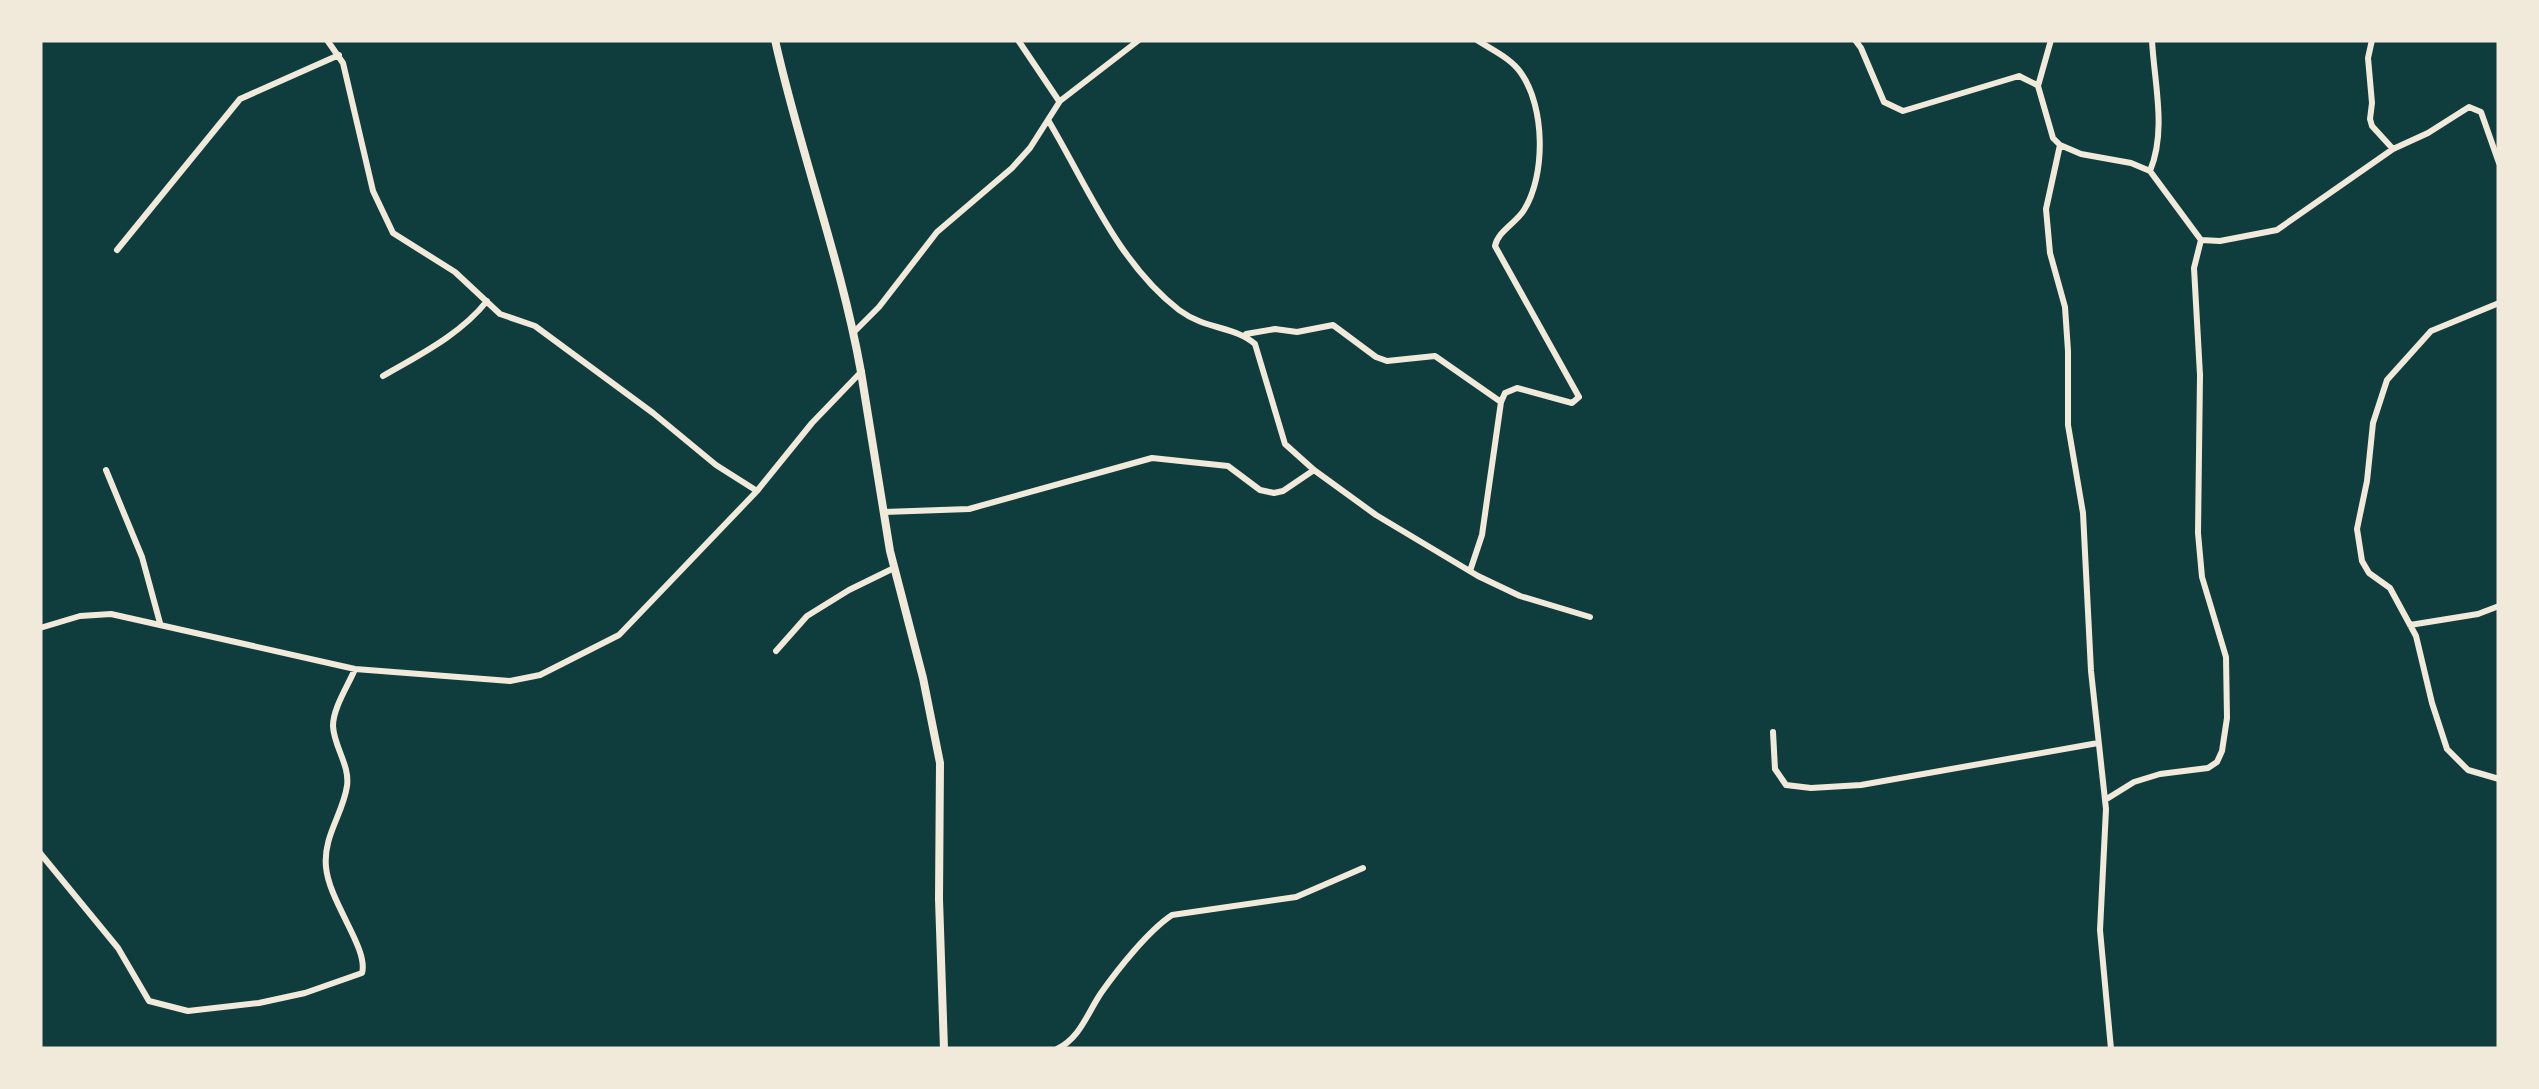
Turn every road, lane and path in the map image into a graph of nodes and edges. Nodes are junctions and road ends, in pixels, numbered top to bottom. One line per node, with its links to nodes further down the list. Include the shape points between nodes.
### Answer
1 (327, 40): 10 (street)
2 (775, 40): 22 (street)
3 (1018, 40): 12 (street)
4 (1139, 40): 12 (street)
5 (1477, 40): 26 (street, via 1523,75 1537,117 1538,179 1524,211 1495,246 1578,392 1572,402 1512,389)
6 (1854, 40): 11 (street, via 1884,102 1902,111 2018,76)
7 (2052, 40): 11 (street)
8 (2152, 40): 17 (street, via 2158,98)
9 (2372, 40): 15 (street, via 2370,119)
10 (339, 55): 19 (street, via 240,99); 20 (street, via 388,228)
11 (2038, 86): 14 (street)
12 (1060, 101): 13 (street)
13 (1048, 120): 22 (street, via 1012,168 938,232); 23 (street, via 1091,200 1159,291 1200,324)
14 (2060, 145): 17 (street); 41 (street, via 2046,209 2064,307 2068,424 2084,513)
15 (2393, 150): 16 (street, via 2469,107 2481,112); 18 (street, via 2277,230)
16 (2499, 163)
17 (2150, 171): 18 (street)
18 (2201, 240): 43 (street, via 2194,268 2198,533 2202,577 2226,657 2222,751 2208,768 2134,782)
19 (117, 250)
20 (487, 301): 25 (street, via 442,341); 29 (street, via 500,314 535,326)
21 (2499, 304): 36 (street, via 2431,331 2387,380 2373,423 2359,548 2369,573 2390,588)
22 (854, 331): 24 (street)
23 (1245, 334): 26 (street, via 1333,326 1387,361 1435,356); 28 (street, via 1255,344 1285,444)
24 (861, 372): 29 (street); 30 (street)
25 (383, 376)
26 (1501, 402): 32 (street, via 1482,534)
27 (106, 470): 35 (street)
28 (1314, 470): 30 (street, via 1274,493 1228,466 1152,458 969,508); 32 (street)
29 (757, 491): 39 (street, via 619,635 540,675 510,681)
30 (884, 512): 31 (street)
31 (894, 568): 38 (street, via 807,616); 46 (street, via 940,763)
32 (1470, 571): 34 (street, via 1520,596)
33 (2499, 606): 36 (street)
34 (1590, 617)
35 (160, 623): 37 (street, via 95,614); 39 (street)
36 (2410, 624): 42 (street, via 2447,749 2468,770)
37 (40, 628)
38 (776, 651)
39 (355, 669): 44 (street, via 334,720 348,780 326,865 330,890 364,956 362,973 259,1002 188,1011 149,1001 118,948)
40 (1773, 732): 41 (street, via 1775,769 1786,785 1811,788)
41 (2098, 743): 43 (street)
42 (2499, 779)
43 (2105, 800): 48 (street, via 2100,930)
44 (40, 853)
45 (1363, 868): 47 (street, via 1296,897 1172,916 1103,990 1071,1042)
46 (944, 1049)
47 (1057, 1049)
48 (2111, 1049)

